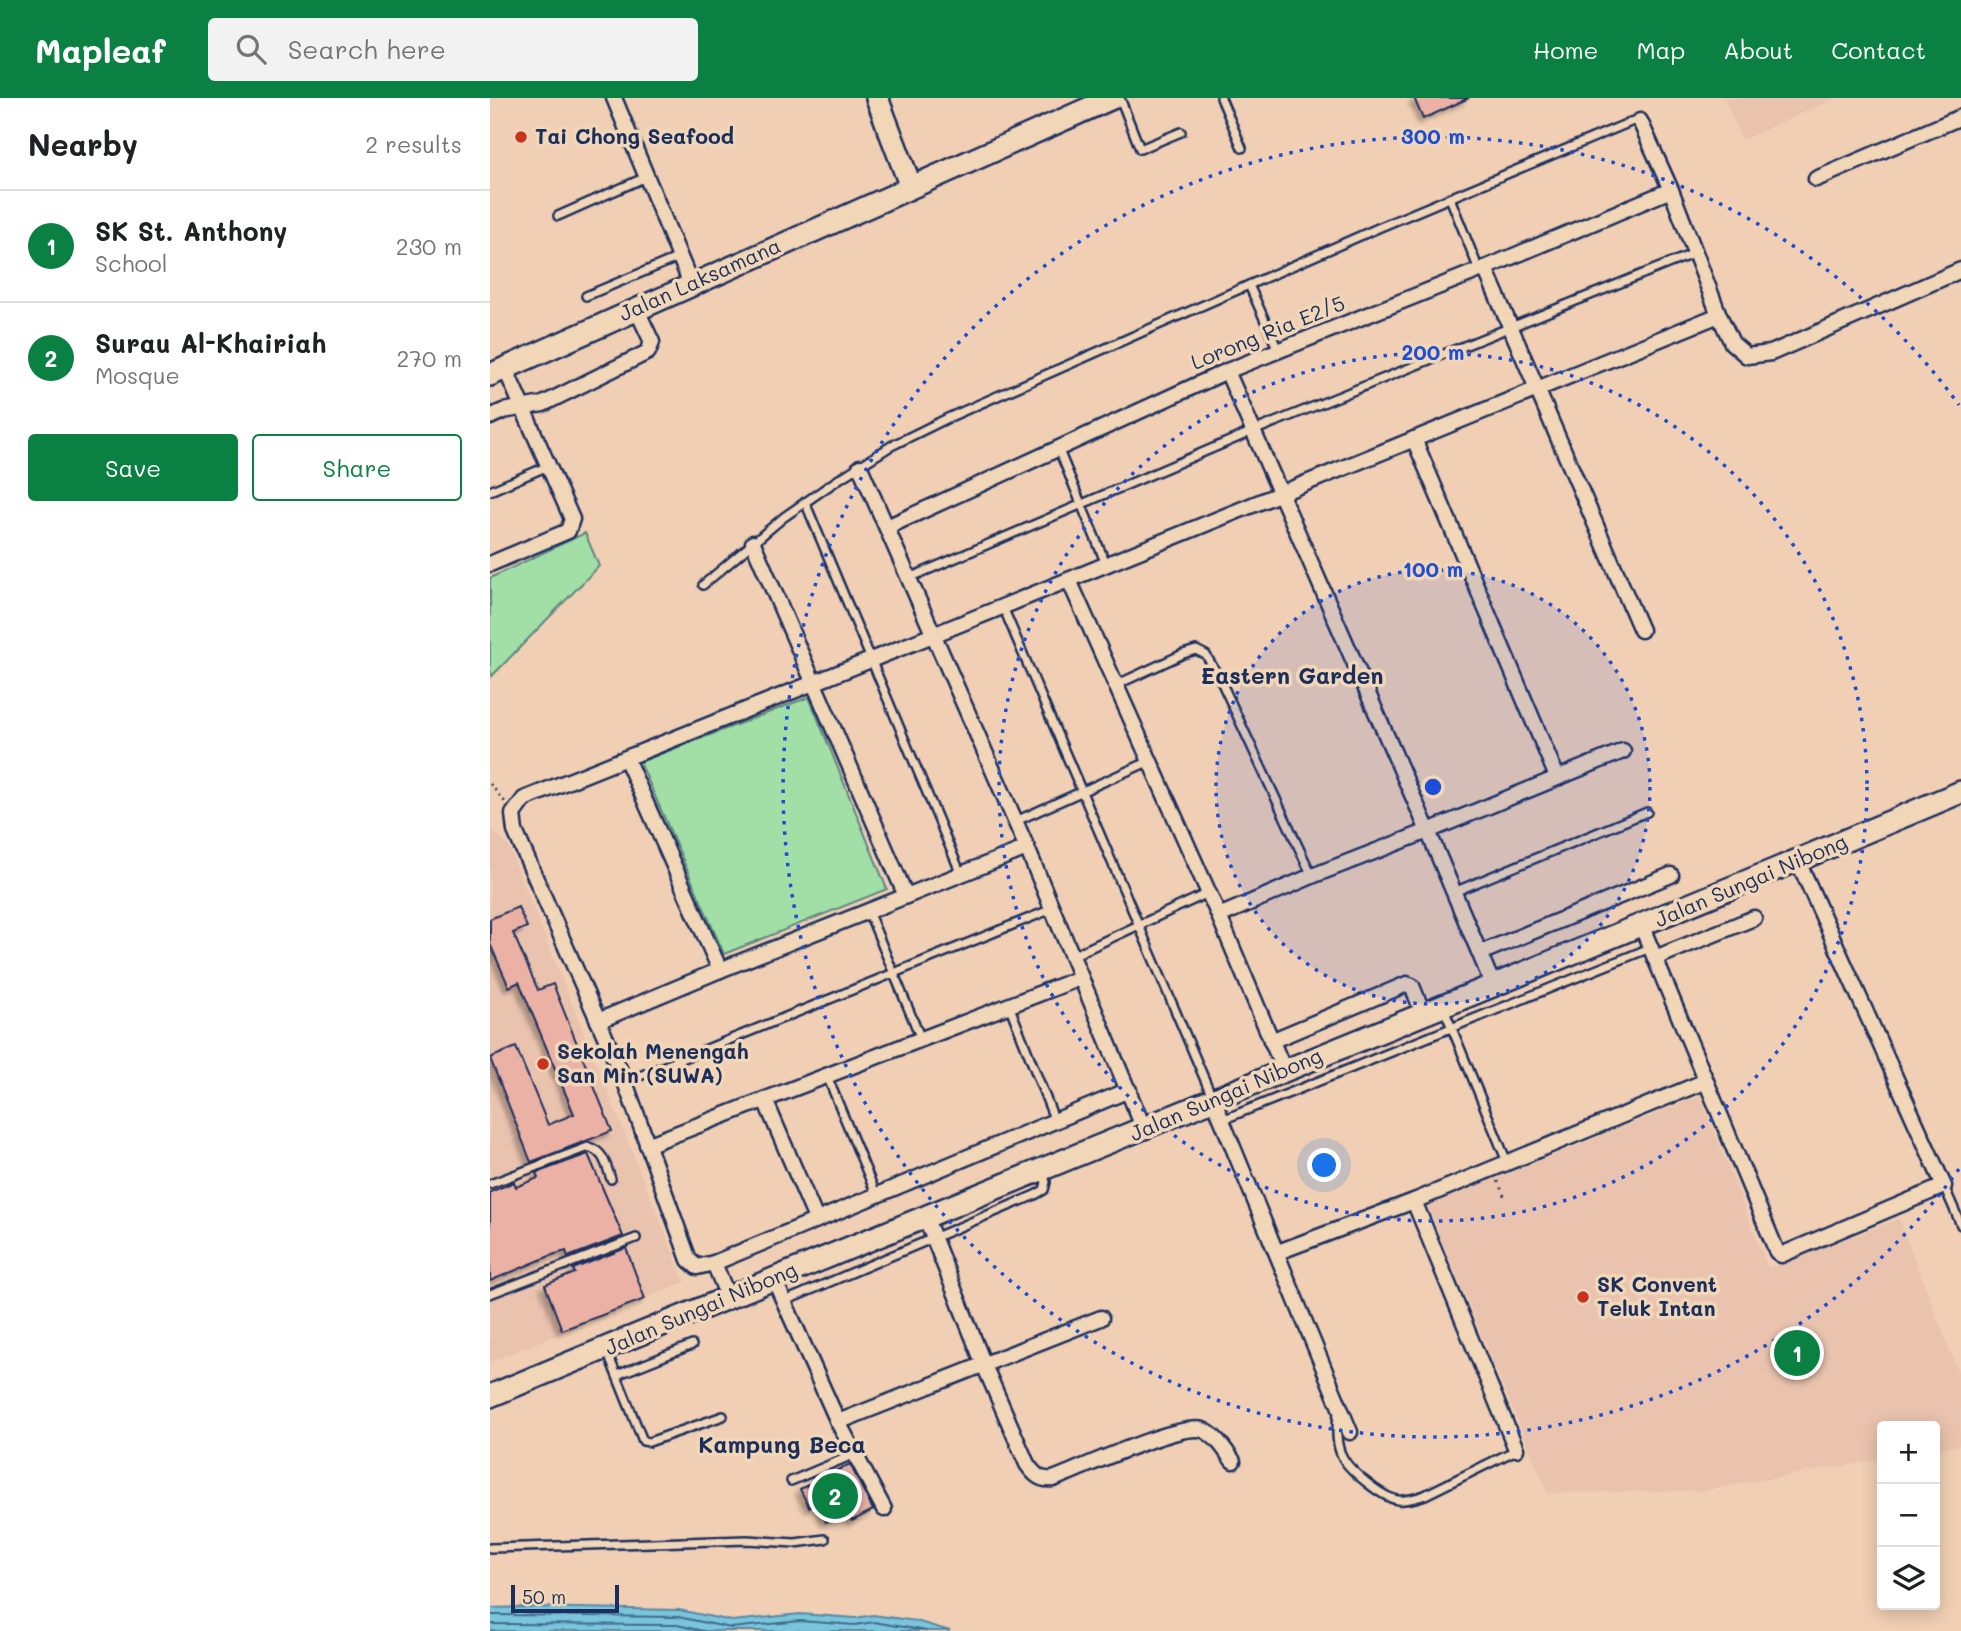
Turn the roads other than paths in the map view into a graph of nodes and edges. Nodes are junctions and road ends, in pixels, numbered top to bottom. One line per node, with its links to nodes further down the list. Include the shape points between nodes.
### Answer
1 (614, 98): 10 (street)
2 (877, 98): 12 (street)
3 (1112, 98): 12 (street, Jalan Laksamana)
4 (1120, 98): 8 (lane, via 1140,149)
5 (1221, 98): 9 (lane)
6 (1961, 117): 11 (street)
7 (1640, 121): 13 (street); 14 (lane)
8 (1181, 132)
9 (1242, 148)
10 (646, 177): 15 (lane); 17 (street)
11 (1816, 179)
12 (911, 187): 20 (street, Jalan Laksamana)
13 (1671, 190): 16 (street); 18 (street, Lorong Ria E2/5)
14 (1450, 198): 18 (lane); 21 (lane)
15 (558, 216)
16 (1695, 253): 24 (street); 25 (lane)
17 (679, 257): 20 (street); 22 (lane)
18 (1482, 269): 25 (street); 26 (street, Lorong Ria E2/5)
19 (1961, 270): 24 (street, via 1771,353 1747,356 1732,343)
20 (691, 284): 23 (street, Jalan Laksamana)
21 (1250, 285): 26 (lane); 36 (lane, via 950,417)
22 (586, 296)
23 (636, 308): 28 (street, Jalan Laksamana); 30 (street, via 652,342 648,352 543,404)
24 (1719, 315): 29 (street)
25 (1510, 326): 29 (street); 32 (lane)
26 (1279, 351): 27 (street, Lorong Ria E2/5)
27 (1227, 371): 32 (street); 34 (street, Lorong Ria E2/5)
28 (498, 372): 30 (street)
29 (1537, 389): 33 (street); 49 (street)
30 (523, 407): 31 (street); 35 (street)
31 (490, 417)
32 (1253, 431): 38 (street); 40 (lane)
33 (1414, 439): 38 (street); 57 (street)
34 (1058, 448): 40 (lane); 41 (street, Lorong Ria E2/5)
35 (548, 466): 37 (lane); 43 (street, via 572,525 568,531)
36 (860, 467): 39 (lane); 41 (street)
37 (490, 491)
38 (1280, 492): 44 (street); 62 (street)
39 (805, 502): 42 (lane); 51 (lane)
40 (1082, 504): 44 (lane); 45 (lane)
41 (887, 527): 45 (street)
42 (753, 543): 47 (lane); 52 (street)
43 (490, 564)
44 (1106, 564): 46 (street)
45 (909, 578): 50 (street)
46 (1069, 580): 48 (street); 53 (street)
47 (703, 585)
48 (1003, 607): 50 (street); 58 (lane)
49 (1641, 630)
50 (933, 635): 51 (street); 61 (street)
51 (870, 660): 52 (street); 65 (lane)
52 (814, 681): 55 (street); 70 (street)
53 (1116, 685): 56 (street); 67 (lane, via 1183,654 1196,650 1206,655)
54 (1623, 751): 57 (street)
55 (626, 758): 80 (street); 86 (street, via 524,799 513,814 515,831)
56 (1150, 761): 58 (lane); 68 (street)
57 (1557, 777): 62 (street)
58 (1082, 792): 61 (lane); 75 (lane)
59 (1961, 792): 64 (street, Jalan Sungai Nibong)
60 (1647, 812): 69 (lane)
61 (1015, 821): 63 (street)
62 (1428, 831): 67 (street); 69 (street)
63 (1027, 848): 65 (street); 71 (street)
64 (1798, 861): 76 (street, Jalan Sungai Nibong); 104 (street)
65 (961, 874): 70 (street)
66 (1671, 875): 77 (street)
67 (1312, 876): 73 (street)
68 (1208, 892): 73 (street); 75 (lane)
69 (1454, 892): 77 (street)
70 (906, 896): 72 (street)
71 (1053, 909): 79 (street); 81 (lane)
72 (868, 911): 80 (street); 81 (lane)
73 (1219, 916): 89 (street)
74 (1754, 918): 78 (street)
75 (1139, 925): 79 (lane); 96 (lane)
76 (1642, 927): 78 (street); 83 (street, Jalan Sungai Nibong)
77 (1480, 953): 83 (street)
78 (1653, 953): 87 (lane); 92 (street)
79 (1072, 956): 82 (street)
80 (720, 970): 86 (street)
81 (894, 974): 88 (lane); 93 (lane)
82 (1080, 978): 84 (street); 94 (street)
83 (1493, 985): 85 (street, Jalan Sungai Nibong)
84 (1009, 1005): 88 (street); 97 (lane)
85 (1433, 1009): 87 (lane); 89 (street, via 1407,984); 90 (street, Jalan Sungai Nibong)
86 (598, 1021): 93 (street)
87 (1452, 1028): 96 (lane); 100 (lane)
88 (921, 1039): 91 (street)
89 (1271, 1041): 90 (street)
90 (1284, 1070): 96 (street, Jalan Sungai Nibong)
91 (827, 1076): 95 (street); 105 (lane)
92 (1706, 1081): 100 (street); 104 (street, via 1778,1254)
93 (625, 1082): 99 (street)
94 (1129, 1090): 97 (street); 98 (street)
95 (765, 1100): 99 (street); 108 (street)
96 (1218, 1111): 98 (street, Jalan Sungai Nibong); 112 (street)
97 (1055, 1121): 105 (street)
98 (1144, 1129): 101 (street, Jalan Sungai Nibong)
99 (647, 1145): 113 (street, via 689,1260 697,1267)
100 (1507, 1162): 106 (street)
101 (1041, 1170): 107 (street, Jalan Sungai Nibong); 111 (lane, via 1044,1190)
102 (611, 1179): 103 (lane, via 603,1155 588,1147)
103 (490, 1184)
104 (1944, 1186): 109 (lane)
105 (876, 1195): 108 (street)
106 (1414, 1201): 112 (street); 128 (street)
107 (925, 1216): 111 (street); 114 (street, Jalan Sungai Nibong)
108 (816, 1219): 113 (street)
109 (1961, 1224)
110 (636, 1238): 115 (lane)
111 (934, 1238): 117 (lane); 121 (street)
112 (1278, 1252): 124 (street)
113 (714, 1263): 116 (street)
114 (774, 1279): 116 (street, Jalan Sungai Nibong); 117 (street)
115 (490, 1294)
116 (729, 1297): 120 (street, Jalan Sungai Nibong)
117 (784, 1301): 126 (street)
118 (1101, 1318): 121 (street)
119 (692, 1345): 122 (lane)
120 (606, 1348): 122 (lane); 123 (street, Jalan Sungai Nibong)
121 (984, 1365): 126 (street); 130 (street, via 1027,1464 1046,1480 1191,1428 1218,1441)
122 (617, 1375): 125 (lane, via 643,1441)
123 (490, 1396)
124 (1339, 1404): 127 (street); 128 (lane, via 1341,1455 1349,1467 1396,1500 1425,1495)
125 (723, 1416)
126 (838, 1422): 129 (street)
127 (1350, 1432)
128 (1517, 1449)
129 (855, 1454): 131 (lane); 132 (street)
130 (1233, 1461)
131 (791, 1481)
132 (884, 1509)
133 (825, 1539): 134 (lane)
134 (490, 1548)

